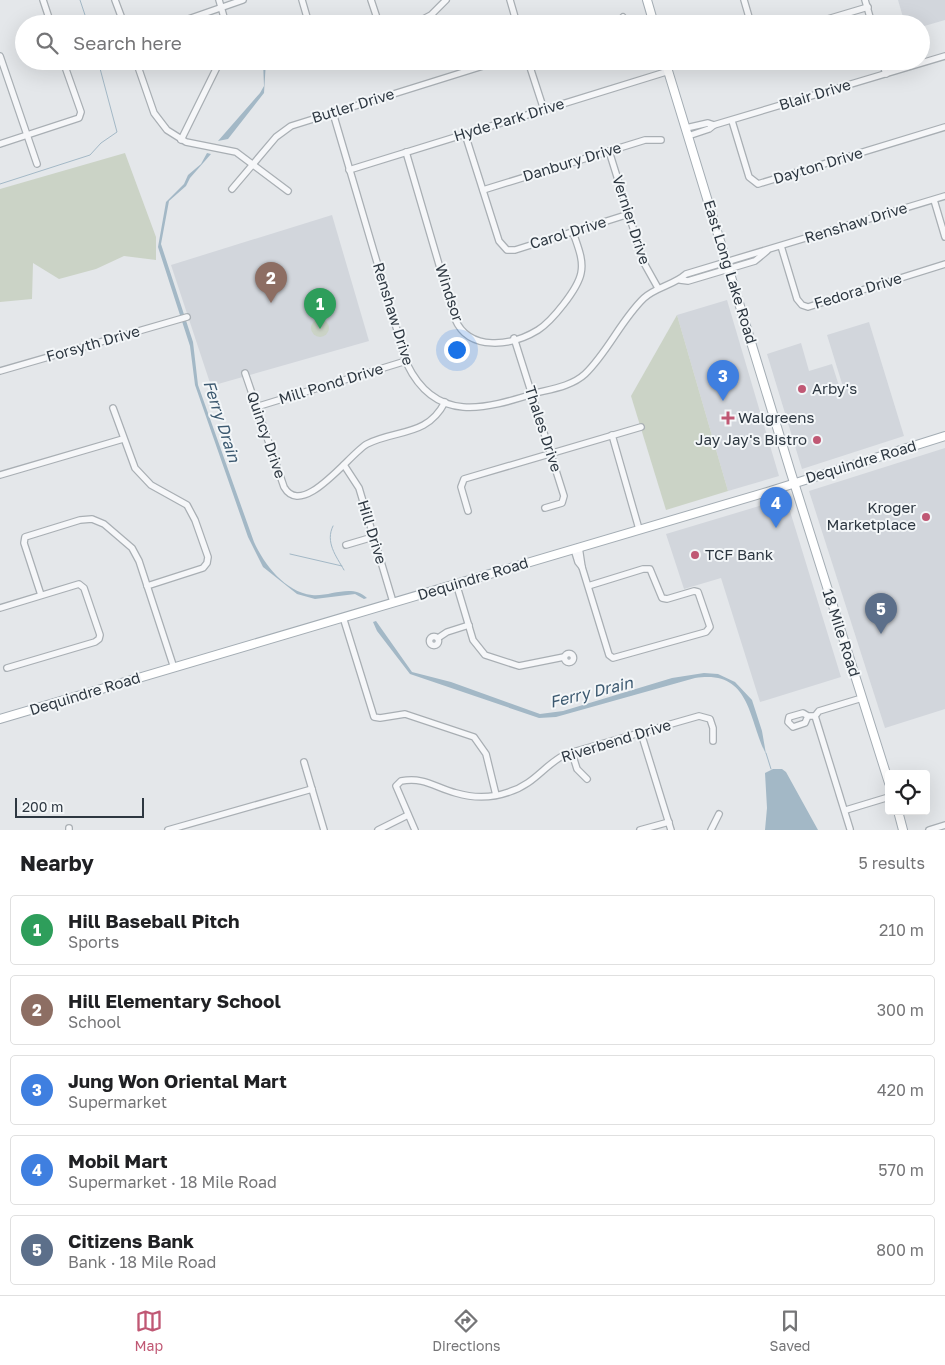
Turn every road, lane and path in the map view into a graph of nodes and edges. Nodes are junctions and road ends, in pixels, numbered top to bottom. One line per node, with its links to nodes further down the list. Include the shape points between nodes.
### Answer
1 (42, 0): 14 (street)
2 (115, 0): 15 (street)
3 (219, 0): 13 (street)
4 (243, 0): 13 (street)
5 (302, 0): 18 (street)
6 (371, 0): 19 (street)
7 (446, 0): 20 (street)
8 (510, 0): 21 (street)
9 (647, 0): 22 (main road)
10 (744, 0): 23 (street)
11 (865, 0): 12 (street)
12 (868, 7): 24 (street); 25 (street)
13 (222, 8): 16 (street); 17 (street)
14 (48, 15)
15 (121, 15)
16 (201, 15)
17 (224, 15)
18 (306, 15)
19 (376, 15)
20 (431, 15)
21 (514, 15)
22 (651, 15)
23 (748, 15)
24 (841, 15)
25 (870, 15)
26 (0, 56): 38 (street)
27 (945, 56): 28 (street, Blair Drive)
28 (930, 61)
29 (67, 70): 46 (street, via 80,116)
30 (139, 70): 47 (street, via 156,116)
31 (216, 70): 47 (street)
32 (470, 70): 41 (street, Butler Drive)
33 (531, 70): 40 (street)
34 (885, 70): 37 (street)
35 (899, 70): 37 (street, Blair Drive)
36 (668, 71): 40 (street, Hyde Park Drive); 44 (main road, East Long Lake Road)
37 (886, 74): 42 (street, Blair Drive)
38 (7, 78): 39 (street); 46 (street)
39 (0, 81)
40 (544, 110): 45 (street, Hyde Park Drive)
41 (333, 113): 53 (street, Butler Drive, via 286,129); 54 (street, Renshaw Drive)
42 (732, 121): 43 (street, Dayton Drive, via 749,177 758,184); 44 (street, Blair Drive, via 708,123)
43 (945, 127)
44 (687, 132): 65 (main road, East Long Lake Road)
45 (466, 134): 51 (street, Hyde Park Drive); 56 (street)
46 (27, 135): 49 (street); 52 (street)
47 (181, 140): 53 (street, via 228,149)
48 (661, 140): 50 (street, Danbury Drive, via 645,140)
49 (0, 144)
50 (610, 151): 56 (street, Danbury Drive); 60 (street, Vernier Drive)
51 (406, 152): 54 (street, Hyde Park Drive); 68 (street, Windsor, via 458,326 480,342 498,343)
52 (37, 164)
53 (253, 164): 55 (street, Butler Drive); 57 (street)
54 (349, 170): 69 (street, Renshaw Drive)
55 (232, 188)
56 (483, 190): 61 (street, Carol Drive, via 499,241 507,250)
57 (288, 191)
58 (945, 196): 59 (street, Renshaw Drive)
59 (934, 200): 62 (street); 63 (street, Renshaw Drive)
60 (629, 214): 61 (street, Carol Drive); 66 (street, Vernier Drive, via 644,263)
61 (573, 232): 68 (street, Windsor, via 581,262 578,281 546,324 532,333)
62 (945, 237)
63 (781, 246): 64 (street, Fedora Drive, via 797,299 808,307); 65 (street, Renshaw Drive)
64 (945, 264)
65 (727, 265): 66 (street, Renshaw Drive, via 686,274 680,280); 83 (main road, East Long Lake Road)
66 (658, 288): 72 (street, Renshaw Drive, via 639,303 584,374 570,383)
67 (184, 317): 70 (street, Forsyth Drive)
68 (514, 338): 72 (street, Thales Drive)
69 (406, 361): 73 (street, Renshaw Drive, via 420,384); 74 (street, Mill Pond Drive)
70 (0, 371)
71 (245, 373): 74 (street, Quincy Drive)
72 (531, 395): 73 (street, Renshaw Drive, via 481,408 464,408); 80 (street, Thales Drive)
73 (445, 402): 81 (street, via 436,417 426,425 367,444)
74 (256, 407): 81 (street, Quincy Drive, via 284,487 292,494 324,484)
75 (113, 408): 79 (street)
76 (641, 426): 77 (street)
77 (612, 435): 80 (street); 86 (street)
78 (945, 436): 83 (main road, Dequindre Road)
79 (123, 439): 82 (street); 91 (street, via 131,462 144,480 183,502 190,510 208,559 203,568)
80 (551, 453): 84 (street, Thales Drive, via 564,498 562,503); 85 (street, via 466,478 461,482)
81 (344, 465): 87 (street, Hill Drive, via 358,488)
82 (0, 475)
83 (794, 483): 86 (main road, Dequindre Road); 102 (main road, 18 Mile Road)
84 (545, 508)
85 (468, 511)
86 (639, 529): 89 (main road, Dequindre Road)
87 (373, 537): 88 (street); 94 (street, Hill Drive)
88 (346, 545)
89 (576, 548): 90 (main road, Dequindre Road); 92 (street)
90 (456, 584): 94 (main road, Dequindre Road); 97 (street)
91 (147, 586): 93 (street, via 135,552 97,520 83,519 24,539); 101 (street)
92 (588, 586): 92 (street, via 609,655 613,658 709,629 698,592 662,598 650,569)
93 (41, 595): 95 (street); 100 (street, via 82,584 99,639)
94 (393, 602): 96 (main road, Dequindre Road)
95 (0, 608)
96 (344, 617): 101 (main road, Dequindre Road); 111 (street, via 374,717 404,714 474,738 486,754)
97 (468, 625): 98 (street); 99 (street, via 478,649 493,659 519,666)
98 (438, 638)
99 (564, 657)
100 (7, 668)
101 (174, 668): 103 (main road, Dequindre Road)
102 (862, 698): 108 (main road, 18 Mile Road); 113 (street, via 812,716)
103 (0, 719)
104 (641, 733): 105 (street, Riverbend Drive, via 704,716 712,722); 106 (street, Riverbend Drive); 117 (street)
105 (713, 741)
106 (572, 752): 109 (street, via 577,769); 111 (street, Riverbend Drive, via 556,760 526,784)
107 (304, 762): 110 (street)
108 (885, 770)
109 (586, 779)
110 (312, 789): 120 (street); 121 (street)
111 (496, 796): 115 (street, Riverbend Drive, via 462,795 416,779 401,781 396,786)
112 (885, 798): 113 (street)
113 (846, 810): 119 (street)
114 (719, 814): 126 (street)
115 (408, 815): 122 (street); 123 (street)
116 (899, 815): 127 (main road)
117 (669, 822): 124 (street); 125 (street)
118 (945, 825): 128 (street)
119 (850, 829)
120 (168, 830)
121 (324, 830)
122 (378, 830)
123 (415, 830)
124 (640, 830)
125 (671, 830)
126 (712, 830)
127 (904, 830)
128 (929, 830)

